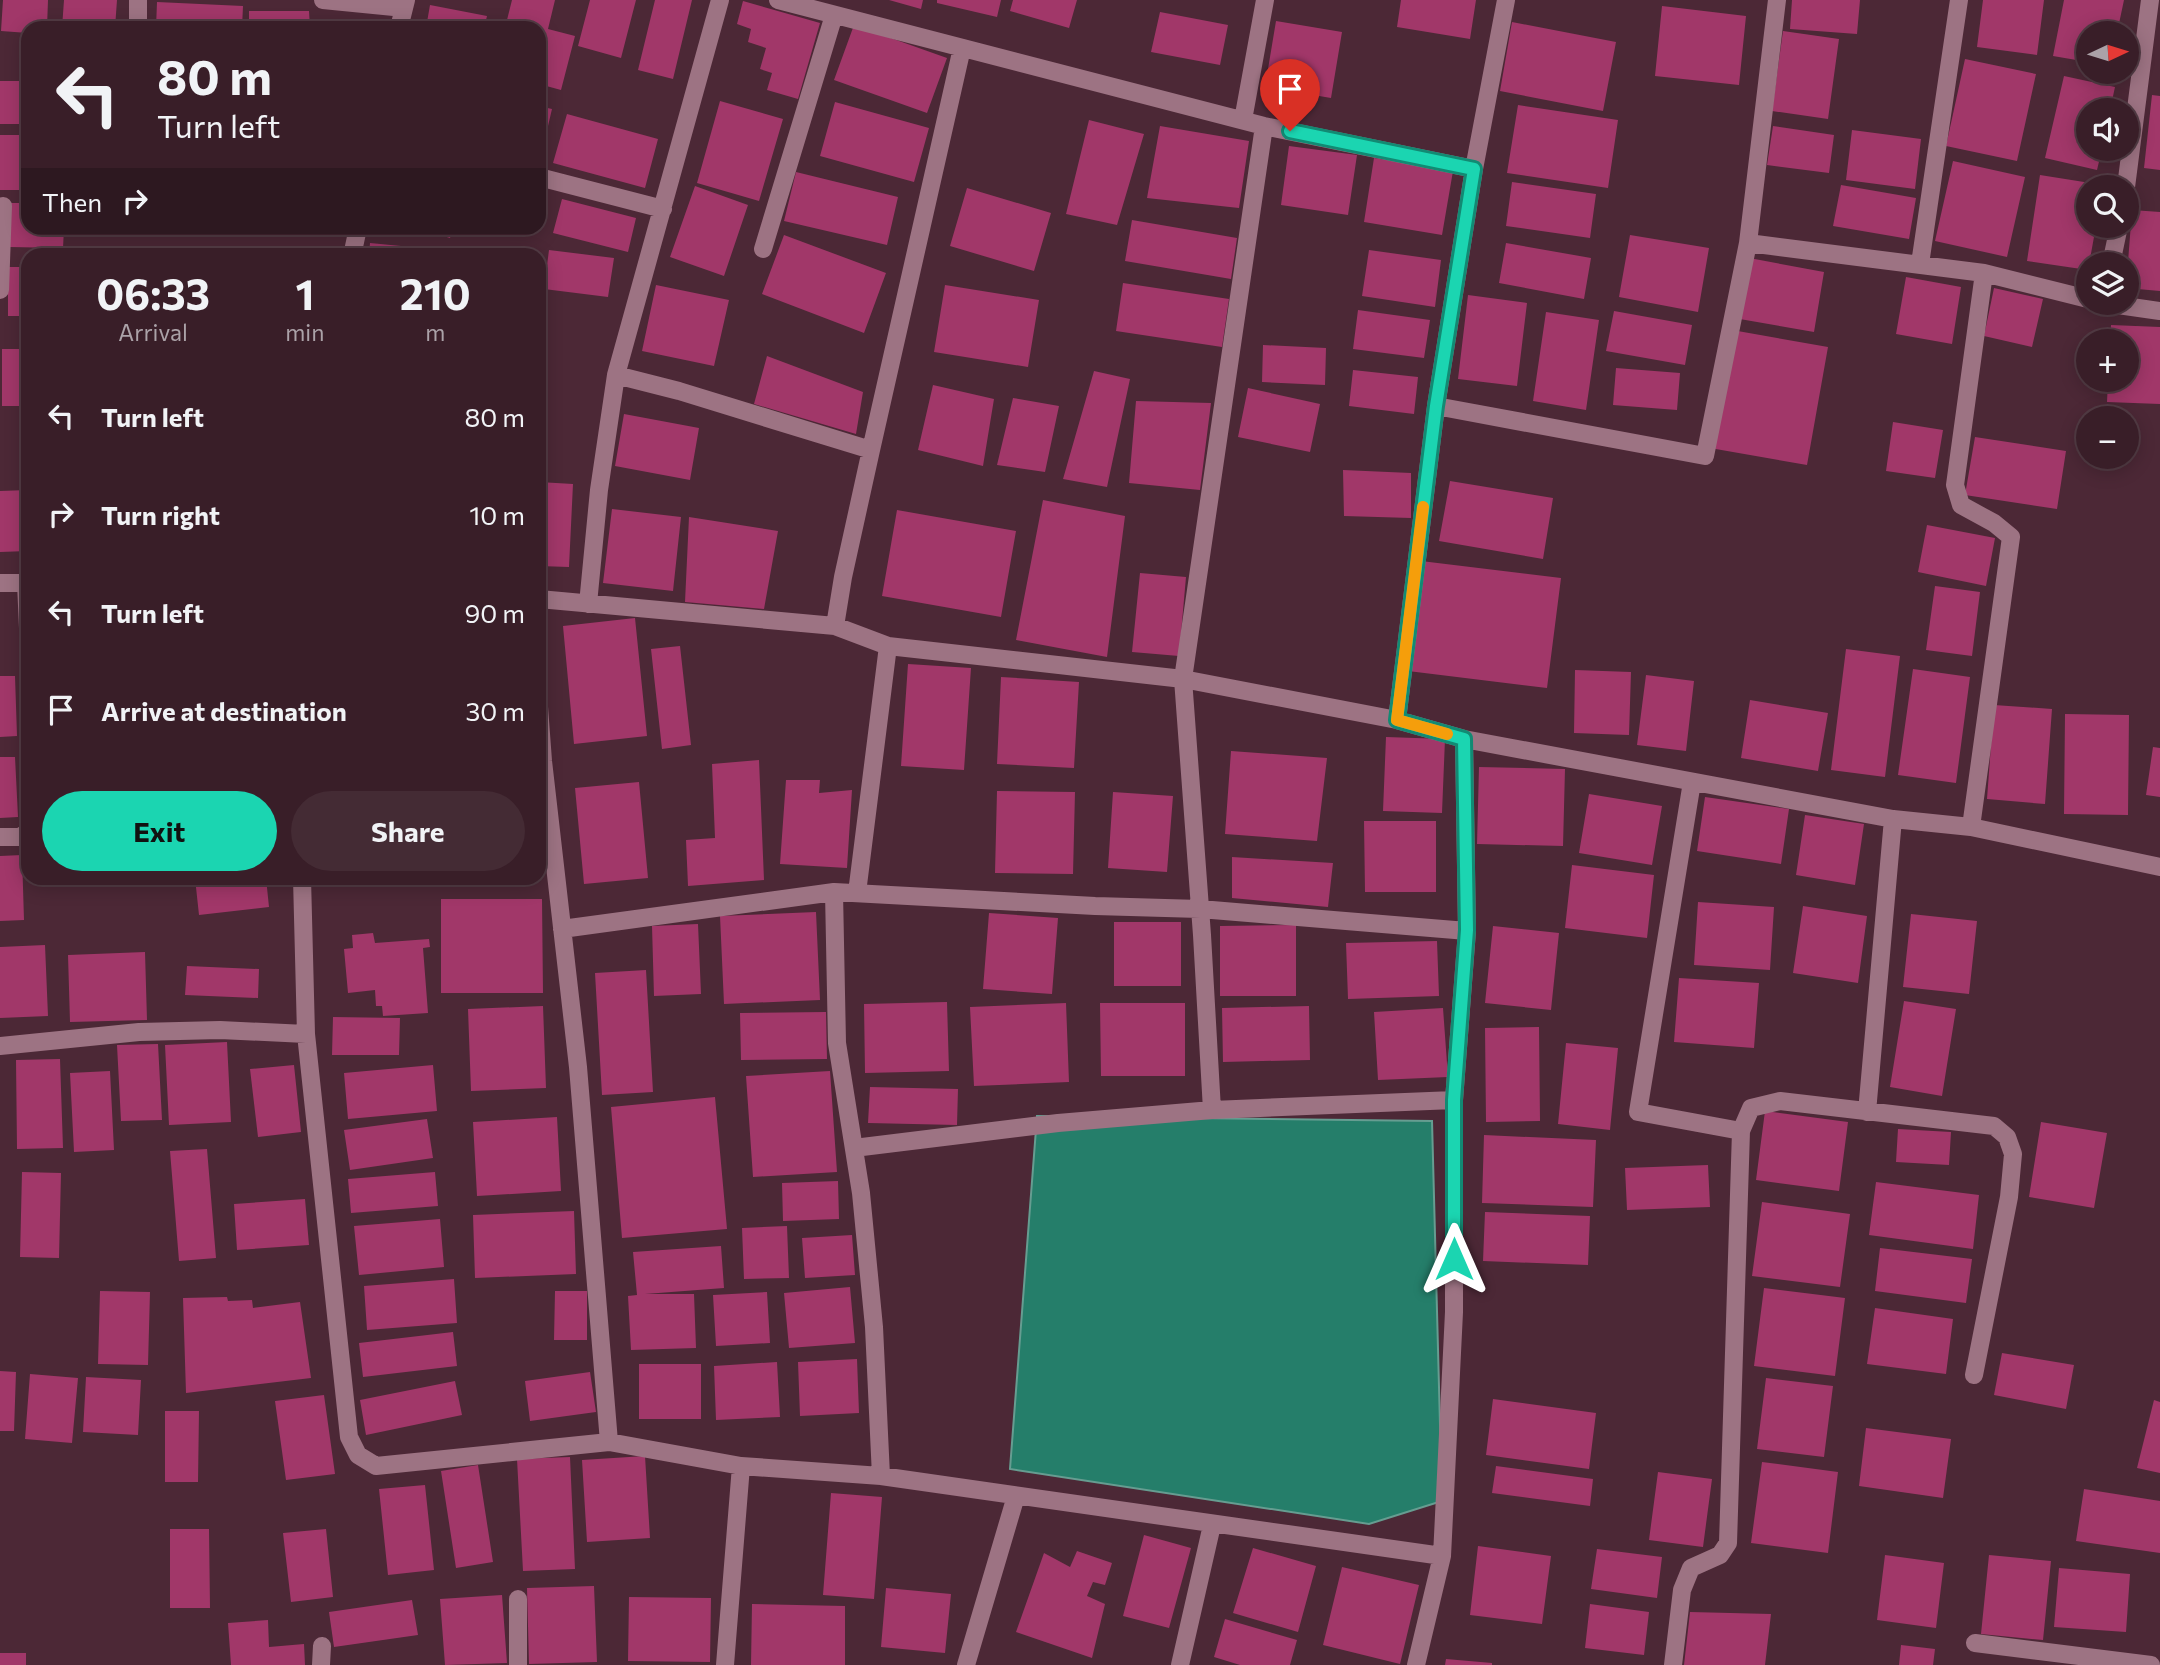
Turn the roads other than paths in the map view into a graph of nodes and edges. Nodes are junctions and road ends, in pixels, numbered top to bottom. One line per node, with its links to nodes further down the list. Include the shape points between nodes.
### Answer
1 (138, 0): 12 (street)
2 (323, 0): 10 (street)
3 (720, 0): 20 (street)
4 (779, 0): 11 (street)
5 (1265, 0): 14 (street)
6 (1506, 0): 16 (street)
7 (1777, 0): 21 (street)
8 (1959, 0): 23 (street)
9 (2150, 0): 17 (street)
10 (405, 4)
11 (834, 15): 13 (street); 22 (street)
12 (138, 21)
13 (962, 48): 14 (street); 31 (street)
14 (1243, 120): 15 (street)
15 (1264, 126): 16 (street); 38 (street)
16 (1474, 169): 30 (street)
17 (2128, 175)
18 (546, 179): 20 (street)
19 (3, 206): 25 (street)
20 (663, 209): 29 (street)
21 (1748, 243): 23 (street); 30 (street, via 1705,456)
22 (763, 249)
23 (1920, 264): 24 (street)
24 (1984, 273): 26 (street); 44 (street, via 1955,485 1961,505 2011,537)
25 (0, 290)
26 (2076, 296)
27 (2139, 308): 28 (street)
28 (2160, 311)
29 (616, 375): 31 (street); 35 (street)
30 (1436, 406): 39 (street)
31 (870, 450): 36 (street)
32 (0, 583): 33 (street)
33 (21, 583)
34 (546, 600): 35 (street)
35 (587, 604): 36 (street)
36 (835, 626): 37 (street)
37 (888, 646): 38 (street); 50 (street)
38 (1183, 679): 39 (street); 51 (street)
39 (1397, 720): 40 (street)
40 (1464, 739): 42 (street); 53 (street)
41 (546, 775): 52 (street)
42 (1692, 782): 43 (street); 59 (street, via 1638,1112)
43 (1893, 819): 44 (street); 58 (street)
44 (1971, 827): 47 (street)
45 (21, 836): 46 (street)
46 (0, 837)
47 (2160, 867)
48 (302, 885): 54 (street)
49 (834, 892): 50 (street); 52 (street); 60 (street, via 837,1043)
50 (857, 893): 51 (street)
51 (1200, 909): 53 (street); 57 (street)
52 (562, 929): 62 (street)
53 (1467, 930): 56 (street)
54 (306, 1034): 55 (street, via 139,1032); 62 (street, via 349,1437 358,1455 376,1466)
55 (0, 1046)
56 (1454, 1100): 57 (street); 67 (street, via 1454,1312)
57 (1212, 1110): 60 (street)
58 (1867, 1112): 59 (street, via 1780,1101 1751,1108); 61 (street, via 1994,1126 2007,1137 2012,1154 2009,1197)
59 (1741, 1131): 77 (street, via 1728,1543 1720,1555 1691,1568 1682,1590)
60 (854, 1148): 64 (street, via 874,1327)
61 (1974, 1375)
62 (610, 1442): 63 (street)
63 (741, 1466): 64 (street); 73 (street)
64 (881, 1476): 65 (street)
65 (1016, 1496): 66 (street); 74 (street)
66 (1212, 1525): 67 (street); 75 (street)
67 (1442, 1556): 76 (street)
68 (518, 1599): 72 (street)
69 (1975, 1643): 78 (street)
70 (322, 1646): 71 (street)
71 (321, 1665)
72 (518, 1665)
73 (725, 1665)
74 (967, 1665)
75 (1180, 1665)
76 (1416, 1665)
77 (1674, 1665)
78 (2151, 1665)

